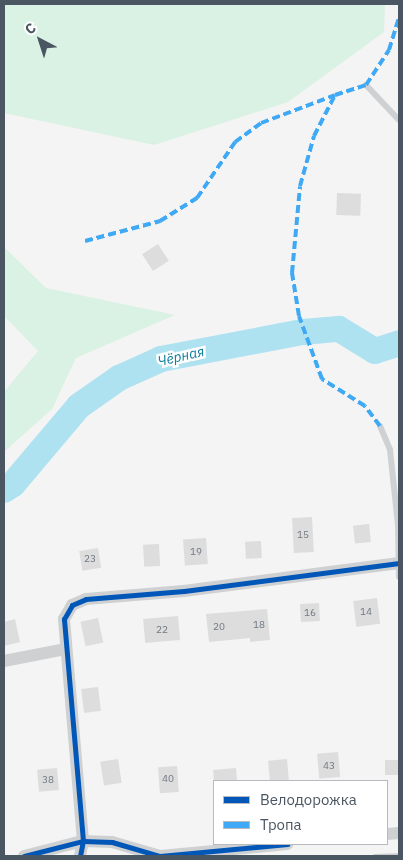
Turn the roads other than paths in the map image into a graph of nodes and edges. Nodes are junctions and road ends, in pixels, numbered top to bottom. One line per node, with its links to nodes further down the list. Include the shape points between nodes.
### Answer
1 (366, 85): 2 (lane)
2 (399, 120)
3 (380, 426): 4 (lane, via 390,450 398,525)
4 (398, 563): 5 (lane); 6 (street, via 184,591 86,599 72,605 64,619)
5 (399, 577)
6 (65, 649): 7 (street); 8 (street)
7 (4, 660)
8 (83, 841): 9 (street, via 112,842 160,856); 10 (street); 11 (street)
9 (276, 845)
10 (24, 856)
11 (80, 856)

